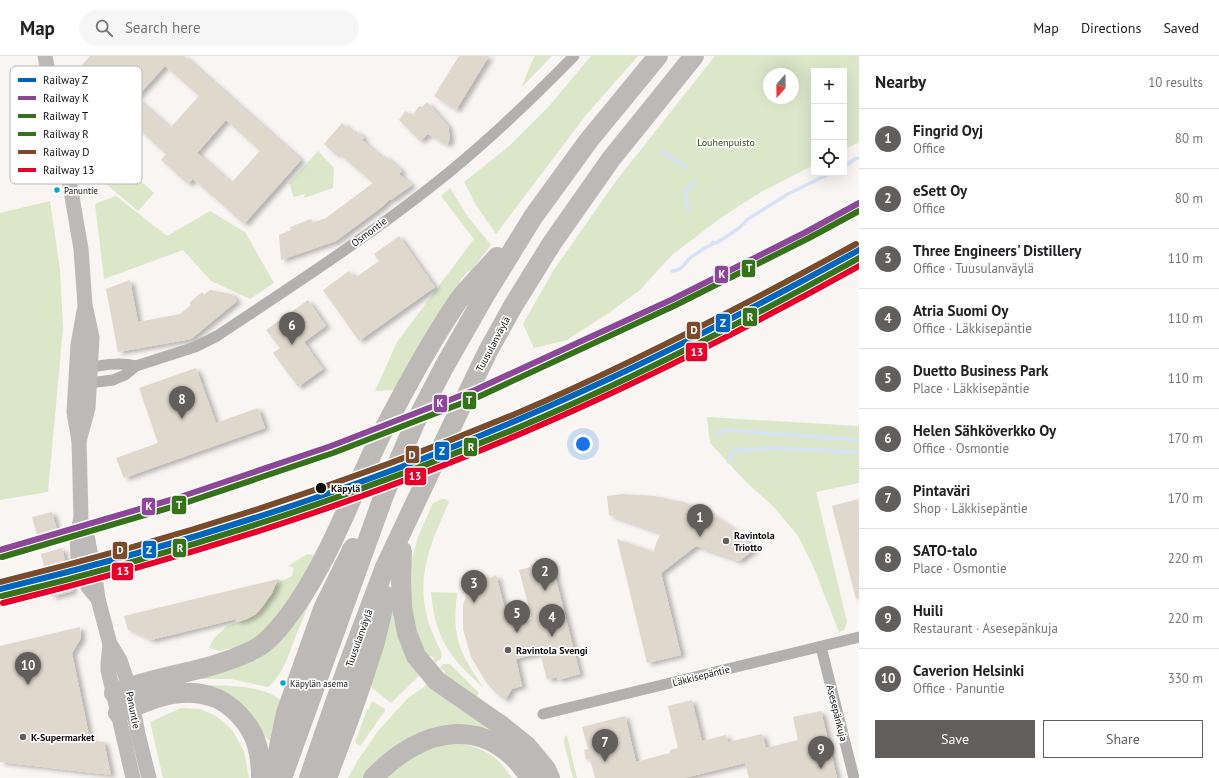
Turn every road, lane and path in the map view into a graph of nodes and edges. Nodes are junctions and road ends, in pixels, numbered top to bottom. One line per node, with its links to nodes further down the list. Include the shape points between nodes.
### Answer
1 (45, 56): 5 (main road, Panuntie)
2 (574, 56): 9 (street, Osmontie, via 537,94 448,173 344,251 217,336 195,347)
3 (658, 56): 7 (highway, via 589,140)
4 (694, 56): 14 (highway, Tuusulanväylä, via 611,159 552,243 513,306 488,351)
5 (47, 66)
6 (70, 184): 8 (main road, Panuntie, via 81,249)
7 (533, 217): 15 (highway, via 444,367 414,425); 19 (highway, via 459,300 417,366 316,573 278,630 260,646 243,655 216,665)
8 (86, 305): 10 (main road, Panuntie, via 92,337); 11 (main road, Panuntie, via 80,332)
9 (136, 366): 10 (street, Osmontie, via 124,363); 12 (street, Osmontie, via 125,376)
10 (90, 368): 11 (street, Osmontie); 12 (main road, Panuntie)
11 (76, 376): 12 (street); 13 (main road, Panuntie, via 74,412)
12 (89, 383): 13 (main road, Panuntie, via 88,408)
13 (79, 441): 19 (main road, Panuntie, via 81,516 77,536 78,556 81,570 88,587 98,599 107,632 120,660)
14 (411, 514): 16 (highway); 27 (highway, Tuusulanväylä, via 385,567)
15 (367, 530): 25 (highway, via 323,609 286,713); 26 (highway)
16 (402, 551): 28 (highway, via 386,596 375,642); 31 (highway, via 402,607 406,633 416,656 437,681 527,746 546,769)
17 (859, 637): 18 (street, Läkkisepäntie)
18 (821, 647): 21 (street, Läkkisepäntie); 32 (street, Asesepänkuja)
19 (121, 690): 20 (main road, Panuntie)
20 (125, 710): 22 (main road, Panuntie); 23 (main road, Panuntie, via 138,734); 24 (highway, via 151,700 181,693 202,694 221,701 241,717 250,729 257,744)
21 (543, 714)
22 (133, 778)
23 (149, 778)
24 (261, 778)
25 (273, 778)
26 (282, 778)
27 (309, 778)
28 (328, 778)
29 (373, 778): 30 (highway, via 385,765 424,740 460,734 493,742 512,755)
30 (530, 778)
31 (550, 778)
32 (854, 778)

